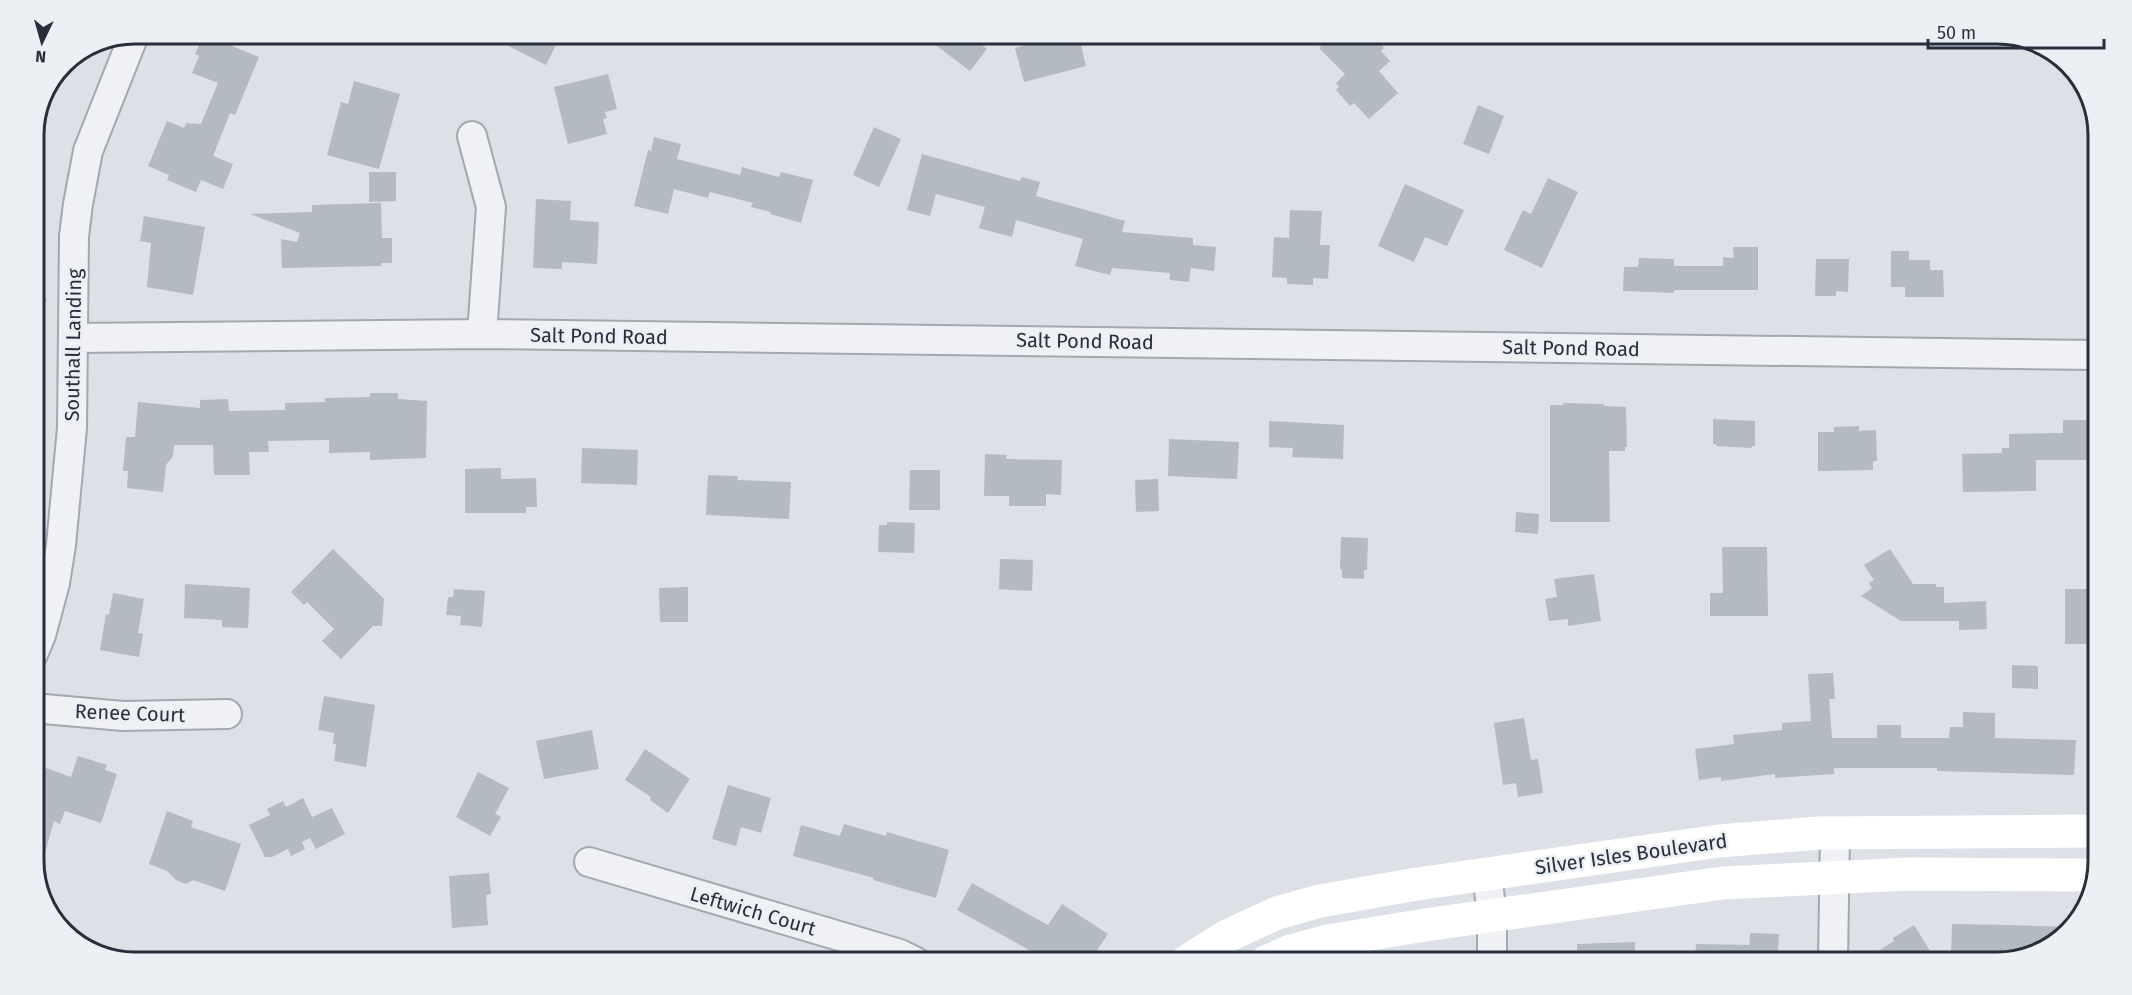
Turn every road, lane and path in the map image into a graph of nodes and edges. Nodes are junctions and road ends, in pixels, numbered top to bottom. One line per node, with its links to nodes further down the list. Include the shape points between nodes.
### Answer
1 (131, 43): 4 (street, Southall Landing, via 88,150 74,236)
2 (472, 136): 3 (street, via 491,207)
3 (482, 334): 4 (street, Salt Pond Road); 5 (street, Salt Pond Road)
4 (73, 338): 6 (street, Southall Landing, via 72,428 55,583)
5 (2088, 355)
6 (44, 624)
7 (44, 709): 8 (street, Renee Court, via 123,716)
8 (227, 714)
9 (2088, 831): 10 (street, Silver Isles Boulevard)
10 (1836, 833): 12 (street, Silver Isles Boulevard, via 1719,841); 14 (street)
11 (590, 862): 16 (street, Leftwich Court)
12 (1487, 874): 15 (street); 17 (street, Silver Isles Boulevard, via 1298,907 1227,936)
13 (2087, 875): 14 (street)
14 (1835, 877): 15 (street, via 1723,883); 20 (street)
15 (1492, 916): 18 (street, via 1328,941); 19 (street)
16 (893, 952)
17 (1202, 952)
18 (1287, 952)
19 (1492, 952)
20 (1833, 952)

